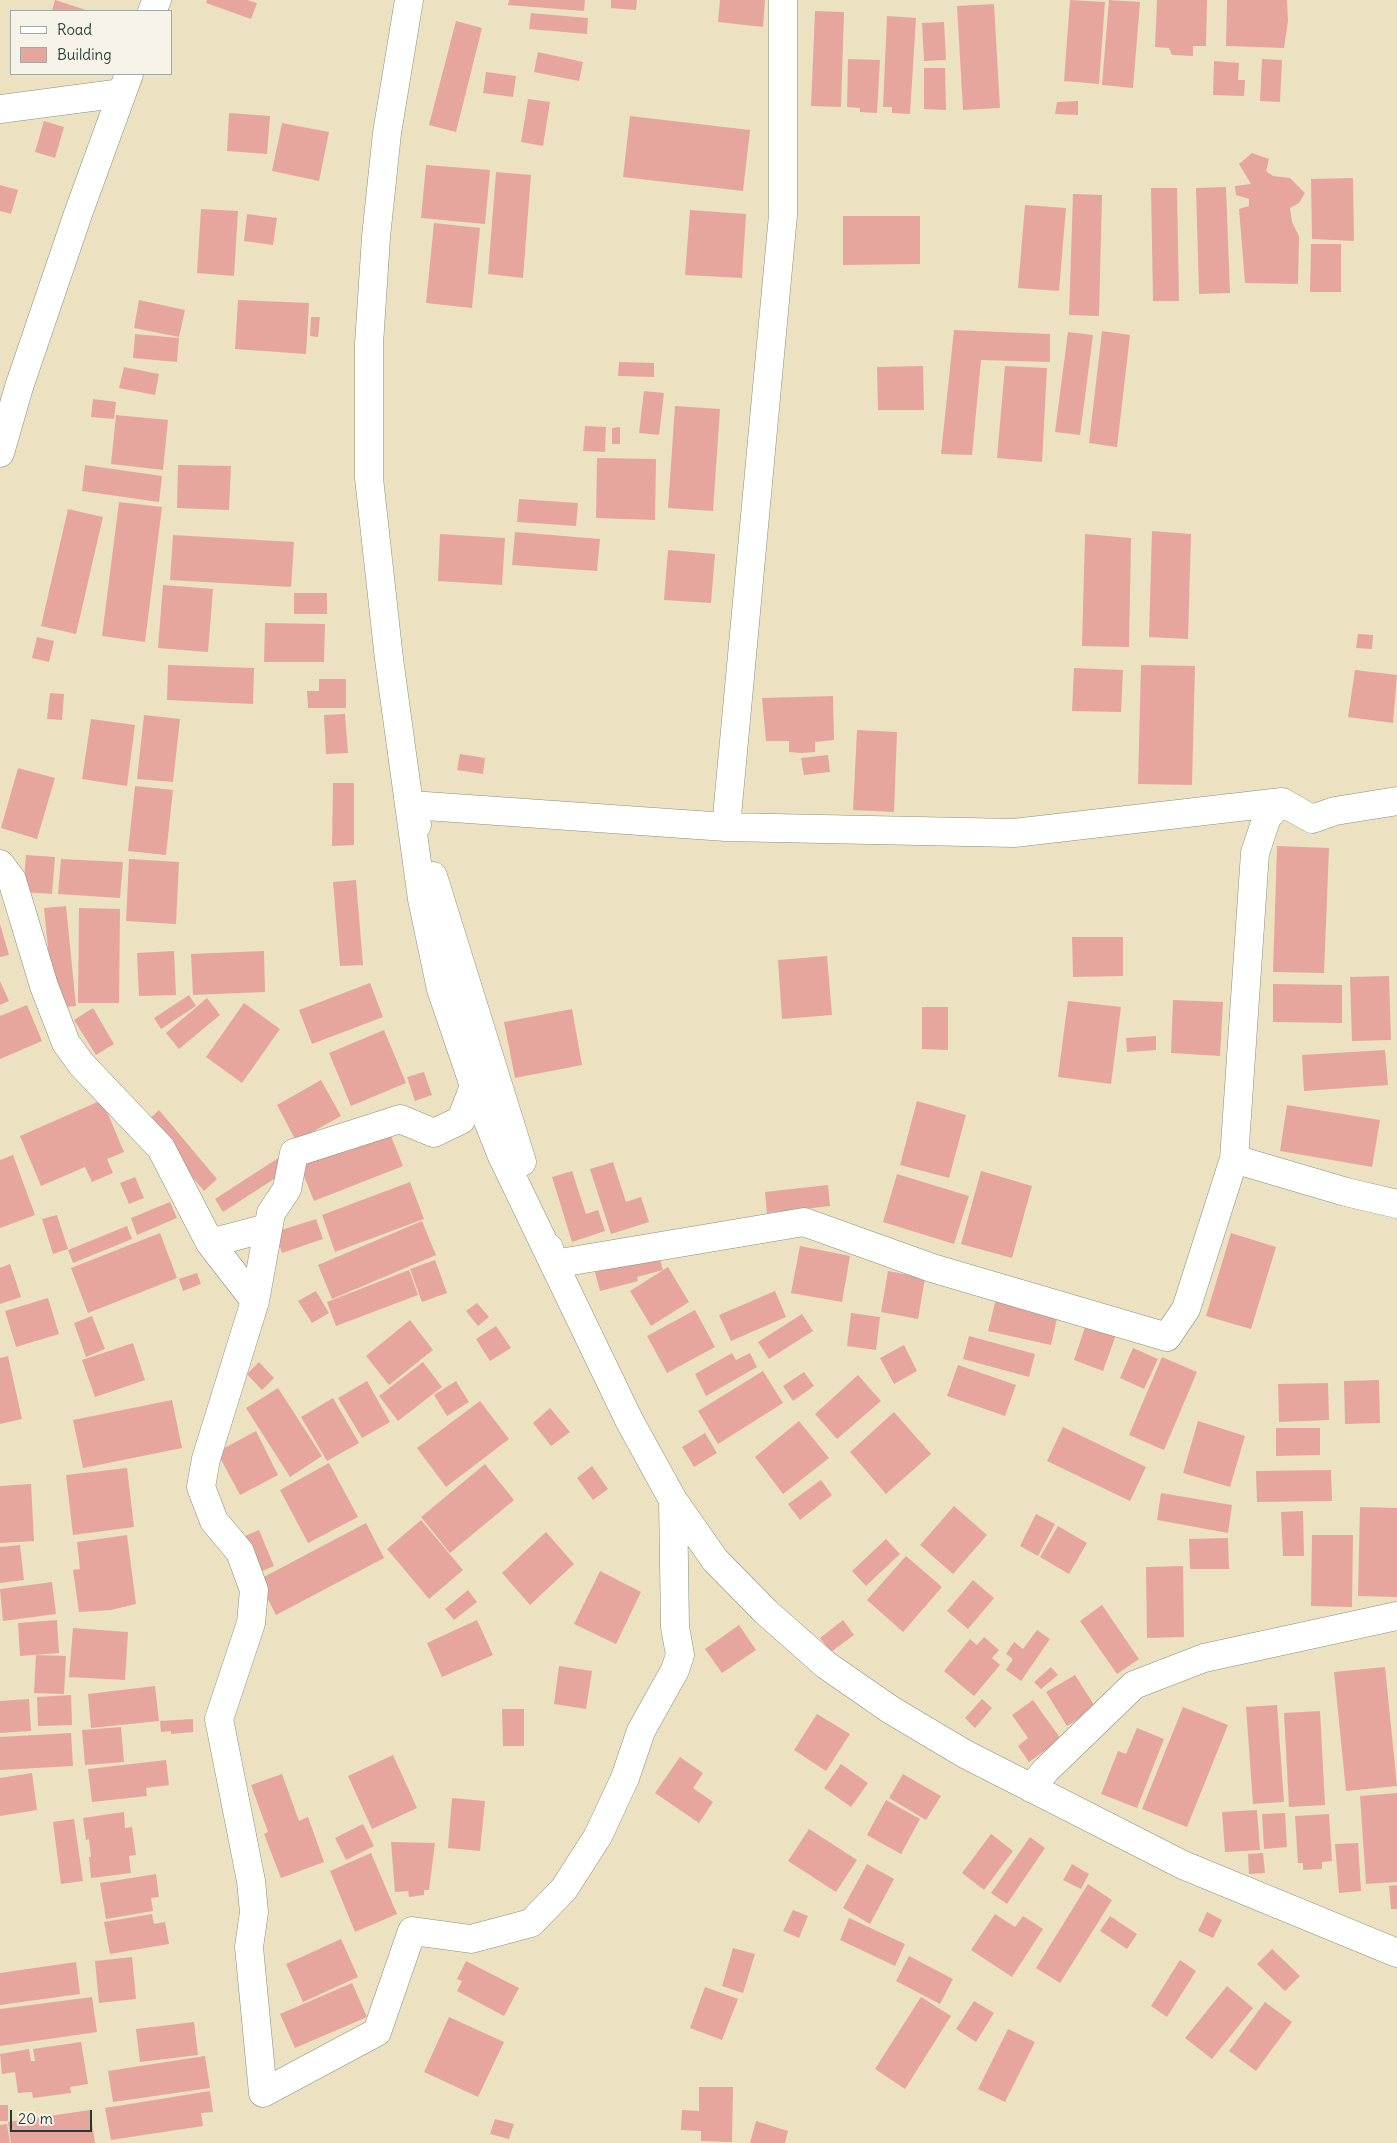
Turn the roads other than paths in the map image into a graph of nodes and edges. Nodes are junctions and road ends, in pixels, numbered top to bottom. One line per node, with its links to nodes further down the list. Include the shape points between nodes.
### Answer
1 (409, 0): 10 (street, via 387,133 376,237 369,344 369,478 388,659 422,899 441,989)
2 (783, 0): 8 (street, via 783,215)
3 (126, 83): 4 (street); 5 (street, via 71,232)
4 (0, 109)
5 (0, 453)
6 (1397, 801): 7 (street, via 1335,811 1312,819)
7 (1282, 802): 8 (street, via 1014,833); 11 (street, via 1267,817 1255,853)
8 (726, 826): 15 (street, via 411,804)
9 (0, 864): 14 (street, via 12,880 44,986 66,1043 82,1065 161,1148)
10 (474, 1086): 13 (street, via 461,1120 434,1133 400,1119 294,1153 287,1189 270,1213); 15 (street, via 502,1156)
11 (1234, 1159): 12 (street); 15 (street, via 1186,1309 1167,1337 932,1268 804,1222)
12 (1397, 1204)
13 (267, 1228): 14 (street); 16 (street)
14 (210, 1243): 16 (street)
15 (554, 1264): 17 (street)
16 (255, 1301): 17 (street, via 206,1459 201,1487 214,1521 240,1552 254,1590 251,1623 219,1719 251,1881 254,1912 250,1947 263,2093 377,2032 412,1931 471,1939 531,1923 564,1889 598,1836 625,1778 640,1731 675,1670 680,1655 675,1627)
17 (673, 1500): 19 (street, via 716,1560 766,1612 826,1665 891,1710)
18 (1397, 1616): 19 (street, via 1204,1658 1134,1685)
19 (1031, 1788): 20 (street, via 1183,1865)
20 (1397, 1953)

